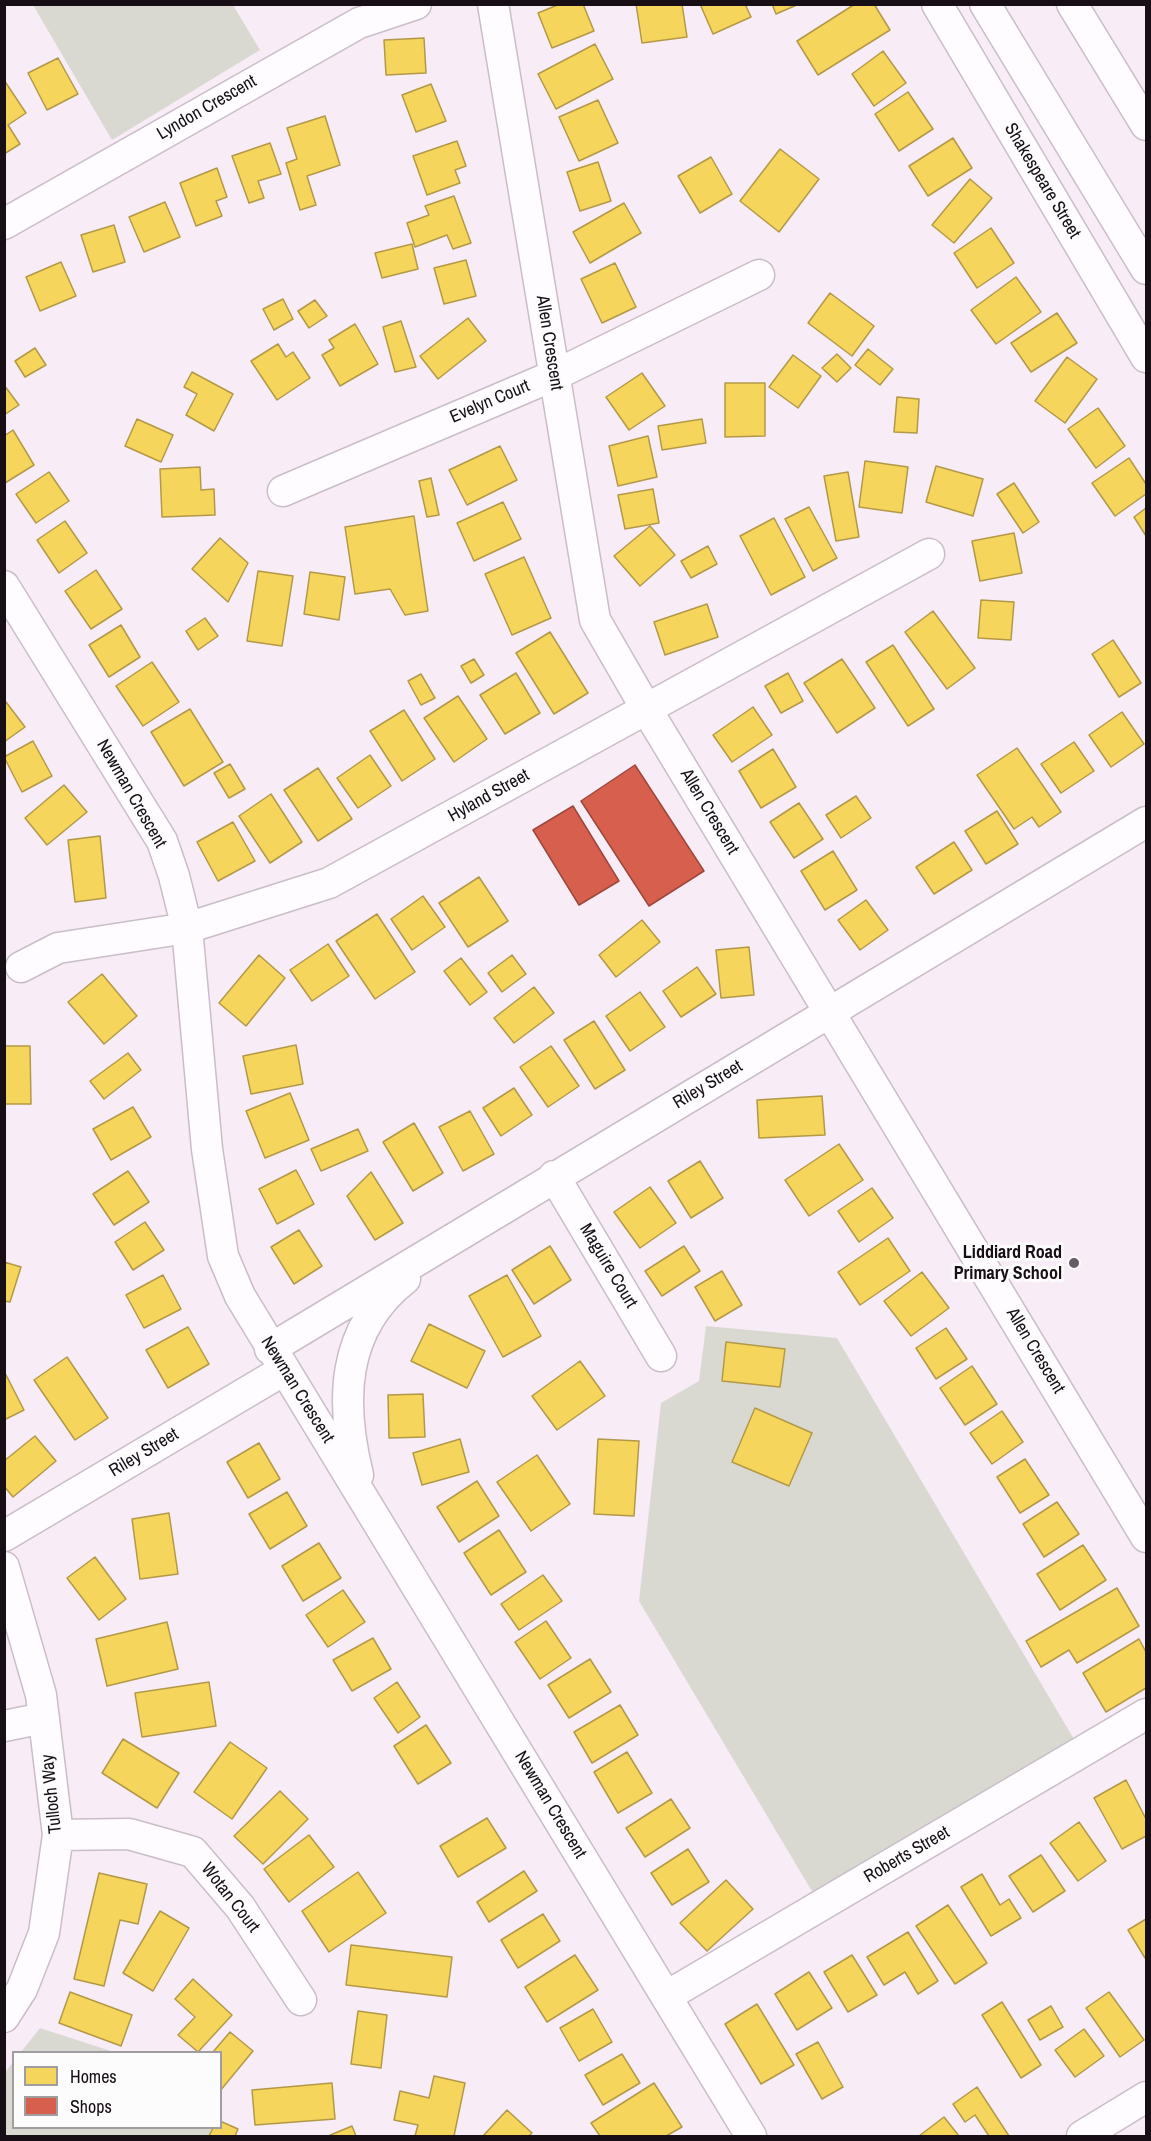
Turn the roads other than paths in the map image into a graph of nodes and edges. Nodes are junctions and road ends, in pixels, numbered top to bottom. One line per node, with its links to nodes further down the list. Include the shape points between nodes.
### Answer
1 (416, 4): 7 (street, Lyndon Crescent, via 358,23)
2 (493, 4): 11 (street, Allen Crescent)
3 (937, 4): 10 (street, Shakespeare Street)
4 (985, 4): 8 (street)
5 (1072, 4): 6 (street)
6 (1142, 107)
7 (4, 224)
8 (1146, 269)
9 (759, 275): 11 (street, Evelyn Court)
10 (1146, 357)
11 (555, 375): 12 (street, Evelyn Court); 15 (street, Allen Crescent, via 596,620)
12 (283, 491)
13 (929, 554): 15 (street, Hyland Street)
14 (5, 587): 17 (street, Newman Crescent, via 162,841)
15 (647, 710): 17 (street, Hyland Street, via 329,884); 19 (street, Allen Crescent)
16 (1146, 822): 19 (street, Riley Street)
17 (187, 928): 18 (street, Hyland Street, via 58,948); 23 (street, Newman Crescent, via 207,1149 223,1256 240,1296)
18 (21, 967)
19 (831, 1013): 20 (street, Riley Street); 26 (street, Allen Crescent)
20 (554, 1176): 21 (street, Riley Street); 22 (street, Maguire Court)
21 (477, 1224): 23 (street, Riley Street); 24 (street, via 392,1289 364,1324 351,1361 346,1397 350,1443)
22 (661, 1356)
23 (277, 1359): 24 (street, Newman Crescent); 25 (street, Riley Street)
24 (364, 1499): 32 (street, Newman Crescent)
25 (4, 1536)
26 (1146, 1537)
27 (4, 1567): 29 (street, Tulloch Way, via 42,1695)
28 (1146, 1714): 32 (street, Roberts Street)
29 (44, 1718): 30 (street); 31 (street, Tulloch Way)
30 (4, 1726)
31 (58, 1835): 33 (street, Wotan Court, via 129,1834 193,1852 240,1907); 34 (street, Tulloch Way, via 44,1933 22,1989)
32 (667, 1996): 36 (street, Newman Crescent)
33 (301, 2000)
34 (4, 2017)
35 (1146, 2097): 37 (street)
36 (751, 2136)
37 (1082, 2136)

